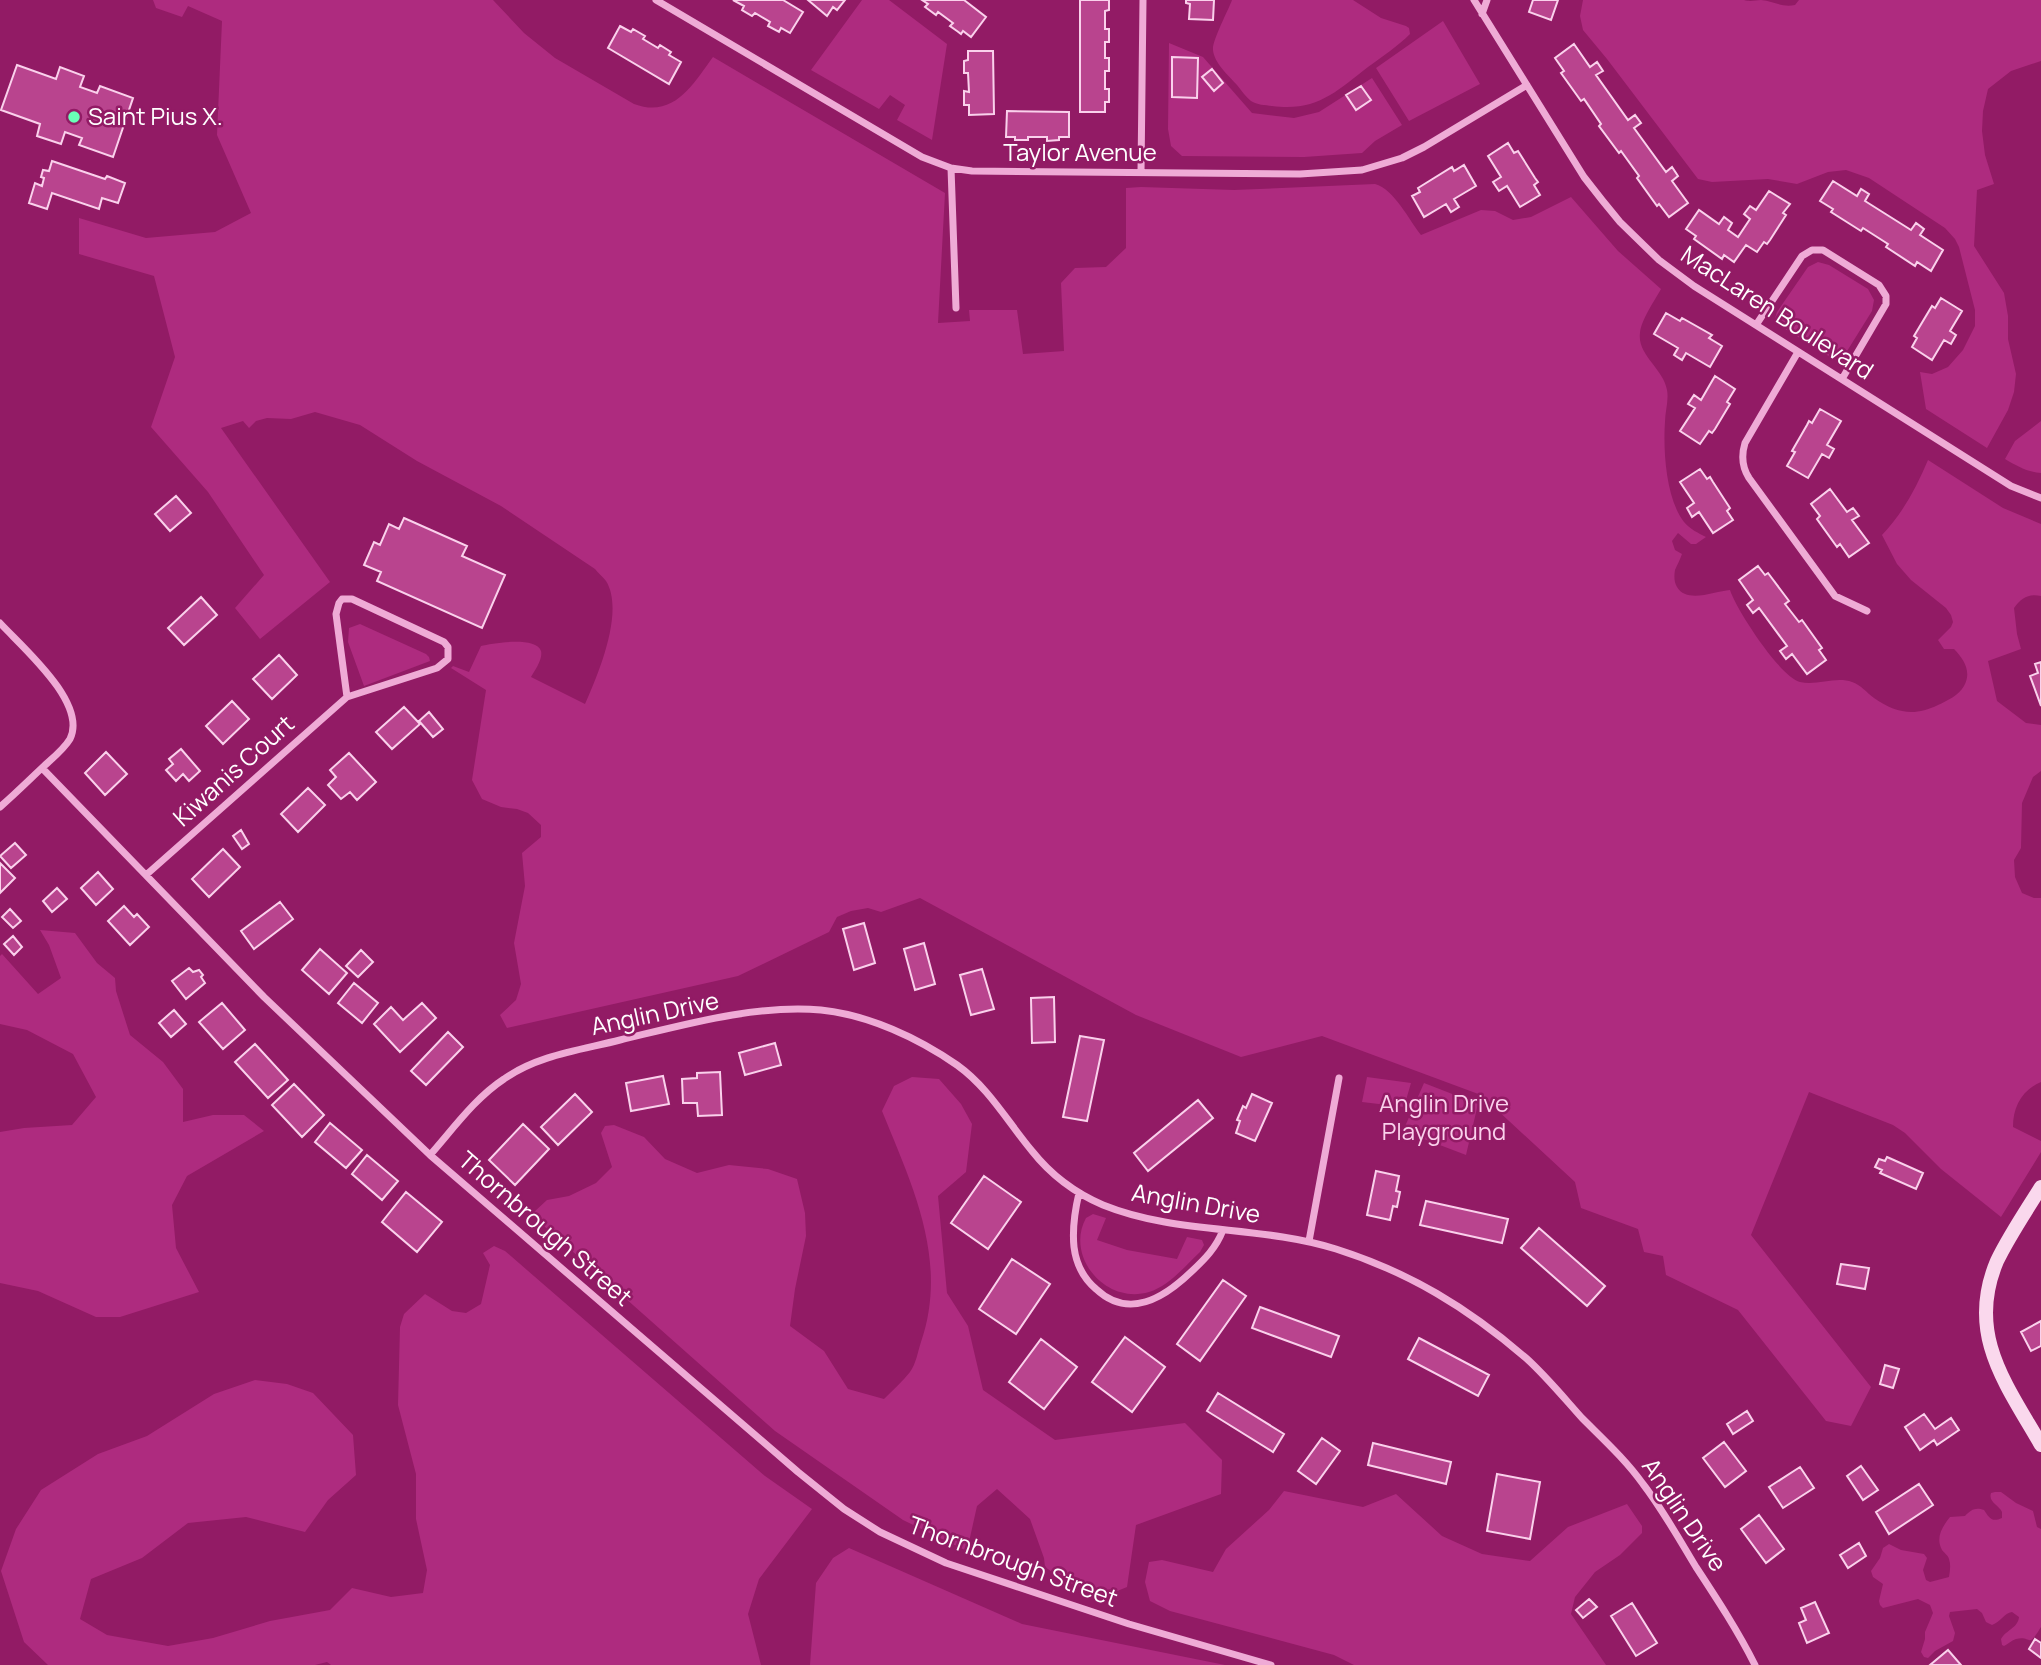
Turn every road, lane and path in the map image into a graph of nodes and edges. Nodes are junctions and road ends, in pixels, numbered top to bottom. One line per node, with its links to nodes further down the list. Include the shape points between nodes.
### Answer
1 (656, 0): 7 (street, Taylor Avenue, via 922,157)
2 (1143, 0): 8 (street)
3 (1474, 0): 5 (street, MacLaren Boulevard)
4 (1487, 0): 5 (street)
5 (1482, 14): 6 (street, MacLaren Boulevard)
6 (1527, 85): 8 (street, Taylor Avenue, via 1424,148 1363,170); 10 (street, MacLaren Boulevard, via 1584,177 1620,222 1659,260)
7 (951, 168): 8 (street, Taylor Avenue); 9 (street)
8 (1141, 172)
9 (956, 308)
10 (1756, 325): 11 (street, MacLaren Boulevard); 12 (street, via 1802,256 1812,250 1823,250 1879,285 1886,304)
11 (1798, 352): 12 (street, MacLaren Boulevard); 14 (street, via 1745,443 1744,466 1835,596)
12 (1842, 379): 13 (street, MacLaren Boulevard, via 2011,486)
13 (2041, 498)
14 (1867, 611)
15 (0, 623): 17 (street, via 57,685 72,713 70,738)
16 (347, 696): 16 (street, Kiwanis Court, via 437,668 448,659 448,647 352,599 342,599 336,614); 19 (street, Kiwanis Court)
17 (42, 768): 18 (street); 19 (street, Thornbrough Street)
18 (0, 807)
19 (146, 875): 21 (street, Thornbrough Street, via 264,997)
20 (1339, 1078): 25 (street)
21 (430, 1155): 23 (street, Anglin Drive, via 483,1096 534,1063 687,1024 769,1010 812,1010 876,1023 959,1066 991,1096 1041,1162); 27 (street, Thornbrough Street, via 798,1472 880,1532 946,1563)
22 (2041, 1187): 26 (street, via 1998,1260 1985,1315 1995,1364)
23 (1079, 1193): 24 (street, Anglin Drive, via 1136,1216); 24 (street, via 1073,1244 1079,1267 1100,1293 1121,1303 1149,1301 1170,1291 1211,1252)
24 (1223, 1230): 25 (street, Anglin Drive)
25 (1309, 1241): 28 (street, Anglin Drive, via 1400,1272 1461,1308 1528,1360 1643,1484)
26 (2041, 1445)
27 (1270, 1665)
28 (1755, 1665)

